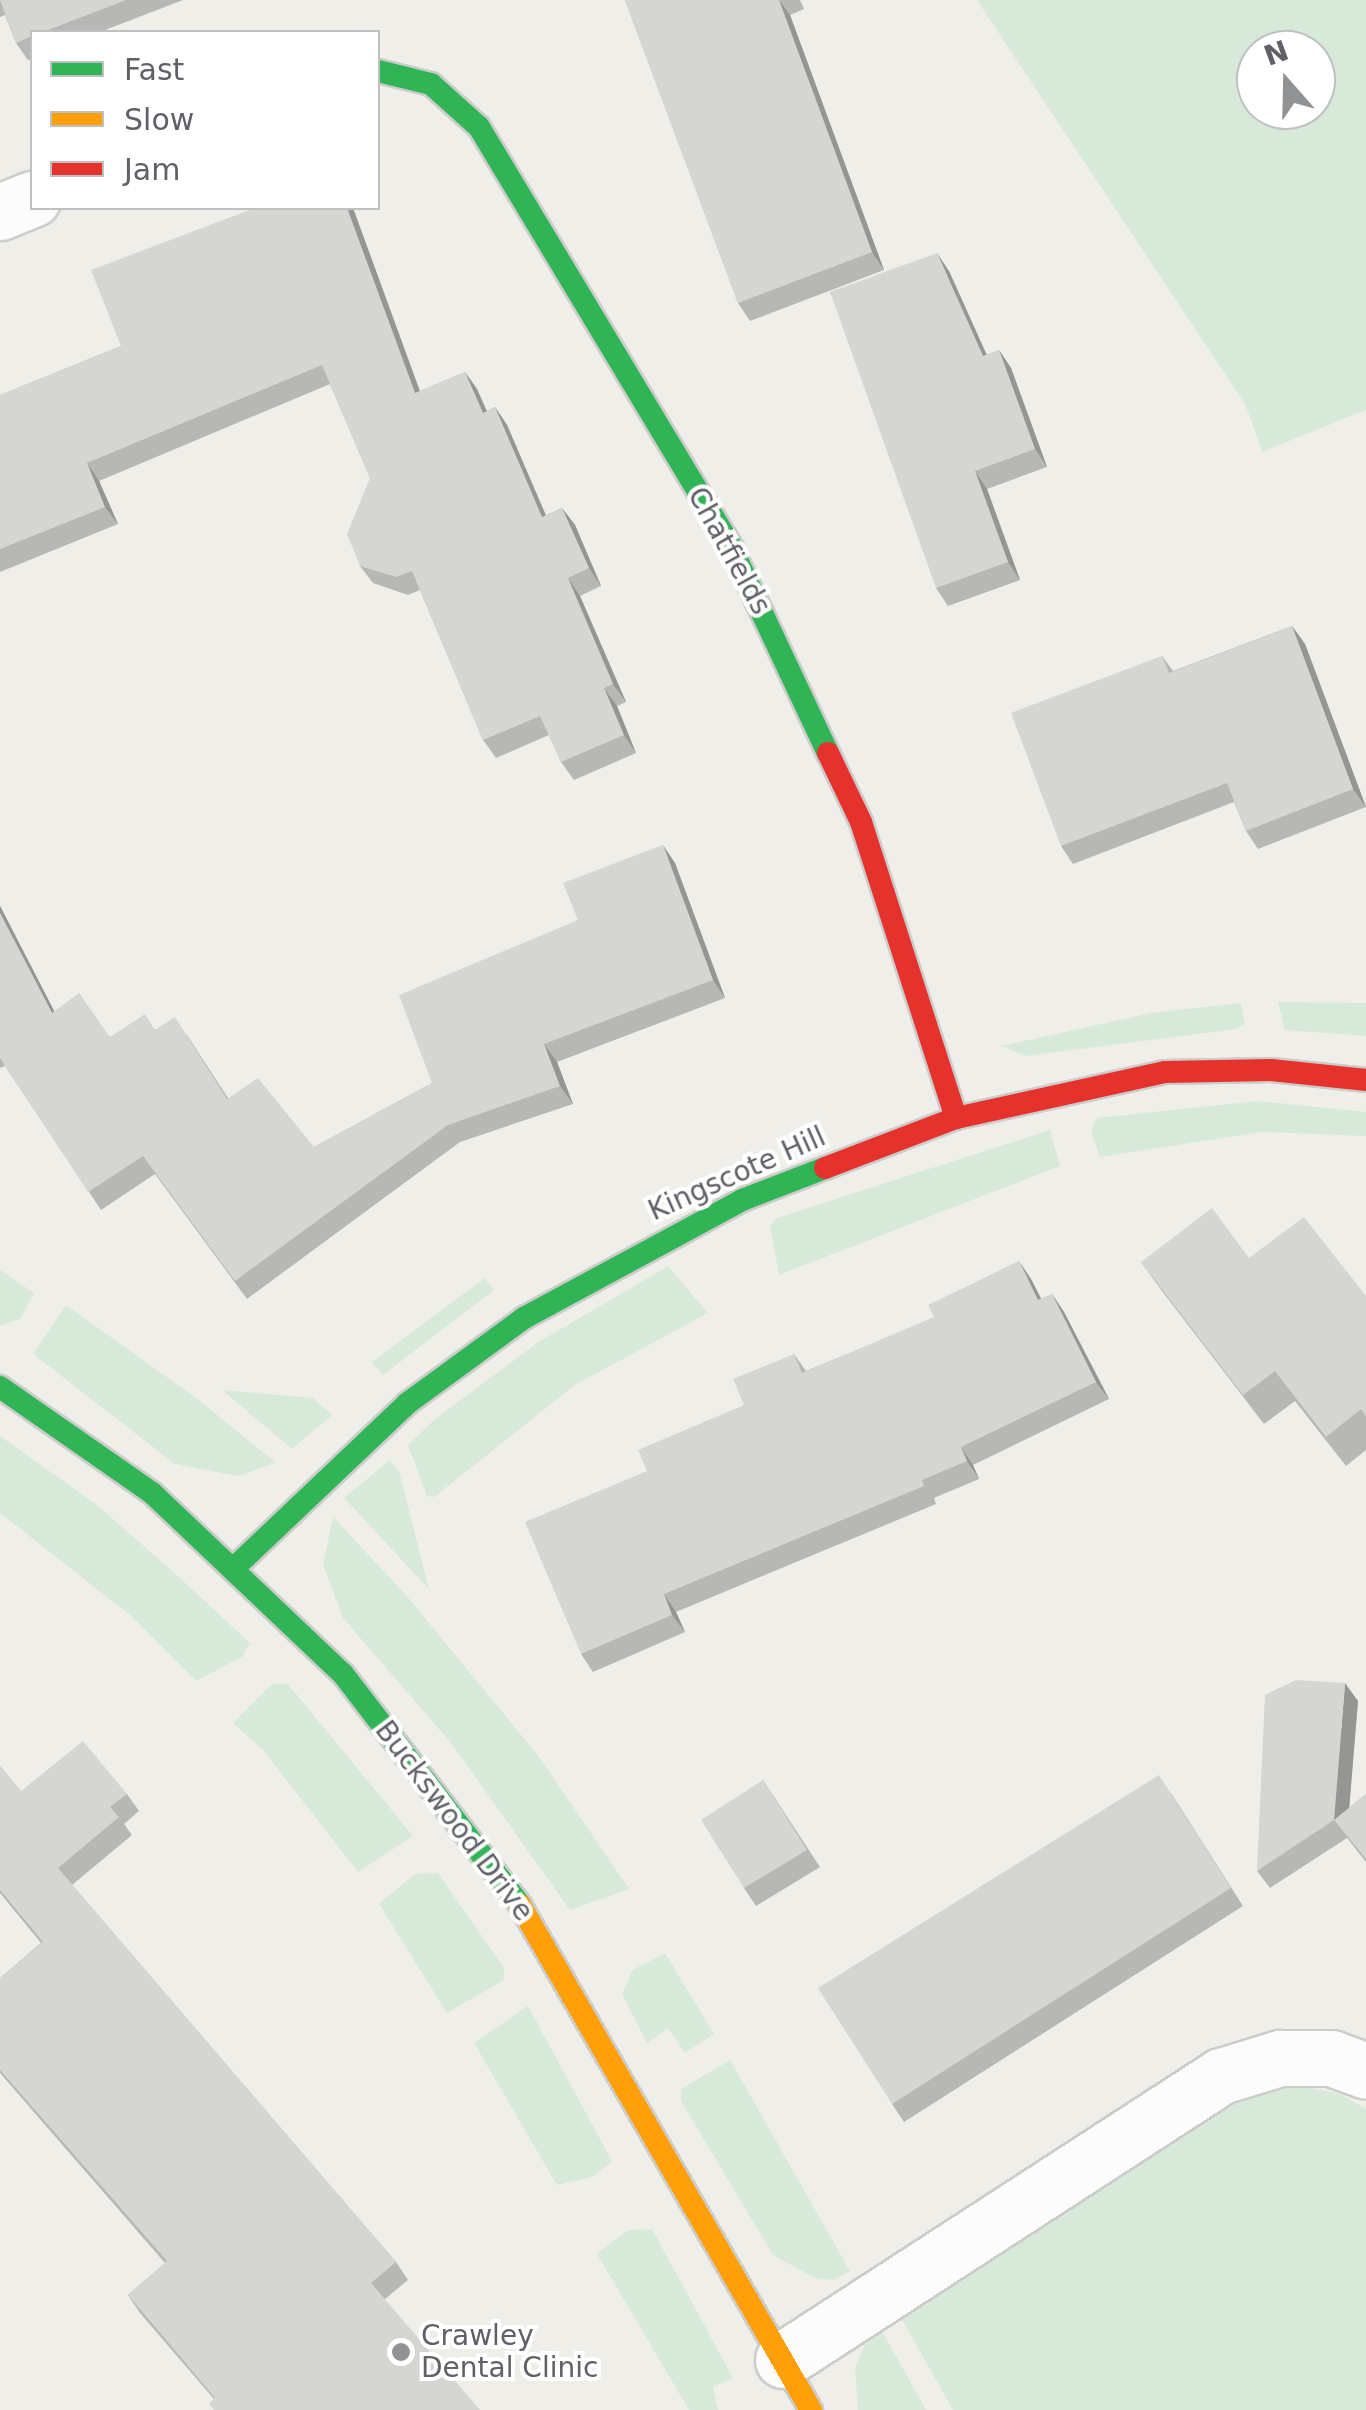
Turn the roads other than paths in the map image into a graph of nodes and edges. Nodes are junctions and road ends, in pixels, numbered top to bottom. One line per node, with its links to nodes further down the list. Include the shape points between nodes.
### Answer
1 (380, 71): 5 (street, Chatfields, via 431,84 478,127 730,547 861,822)
2 (30, 199): 3 (street)
3 (0, 212)
4 (1366, 1080): 5 (street, Kingscote Hill, via 1271,1070 1165,1072)
5 (956, 1118): 7 (street, Kingscote Hill, via 742,1200 524,1318 396,1413)
6 (0, 1386): 7 (street, Buckswood Drive, via 152,1493)
7 (234, 1568): 9 (street, Buckswood Drive, via 343,1674 518,1901)
8 (1366, 2071): 9 (street, via 1331,2058 1280,2058 1221,2076)
9 (783, 2360): 10 (street, Buckswood Drive)
10 (810, 2410)

